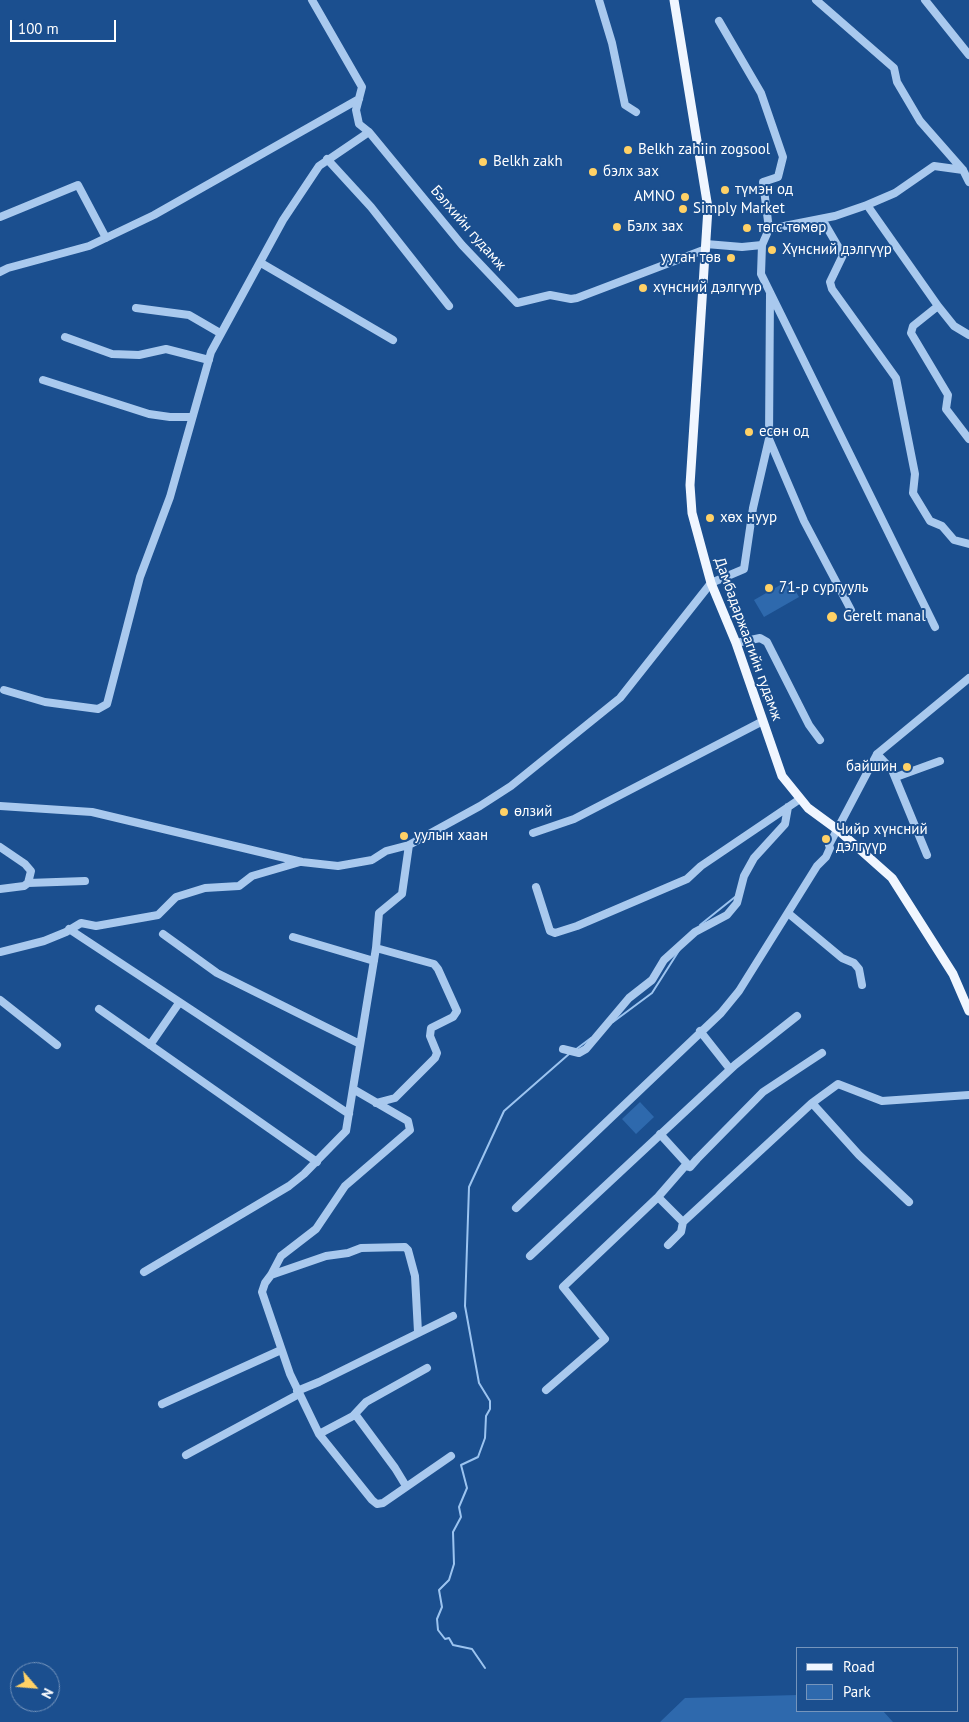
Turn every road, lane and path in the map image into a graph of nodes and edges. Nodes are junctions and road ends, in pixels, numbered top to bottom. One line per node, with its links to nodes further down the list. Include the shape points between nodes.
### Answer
1 (312, 0): 8 (street, Бэлхийн гудамж, via 362,87)
2 (599, 0): 9 (street, via 612,43 624,105)
3 (674, 0): 20 (main road, Дамбадаржаагийн гудамж, via 708,208)
4 (925, 0): 7 (street)
5 (818, 1): 12 (street, via 894,68 897,82 920,121)
6 (719, 21): 17 (street, via 761,93 783,156 778,178 763,182)
7 (969, 55)
8 (360, 99): 10 (street, Бэлхийн гудамж, via 356,117 358,124); 18 (street, via 154,215)
9 (636, 112)
10 (369, 132): 11 (street); 20 (street, Бэлхийн гудамж, via 462,244 518,303 550,295 577,298)
11 (327, 159): 21 (street, via 283,220); 24 (street, via 371,207)
12 (966, 171): 13 (street); 14 (street, via 934,166 895,193)
13 (969, 182)
14 (867, 205): 16 (street); 25 (street)
15 (0, 217): 18 (street, via 78,185)
16 (822, 219): 17 (street); 36 (street, via 843,255 830,282 832,289 896,378 915,474 914,493 930,521 942,526 954,540)
17 (769, 229): 19 (street)
18 (106, 238): 22 (street)
19 (762, 245): 20 (street); 23 (street, via 761,274)
20 (706, 247): 37 (main road, Дамбадаржаагийн гудамж, via 690,485 692,513)
21 (261, 263): 27 (street); 30 (street)
22 (0, 272)
23 (770, 292): 34 (street); 39 (street)
24 (449, 306)
25 (938, 306): 28 (street, via 954,326); 35 (street, via 913,326 912,333 948,395 946,409)
26 (136, 308): 27 (street, via 189,315)
27 (220, 333): 31 (street)
28 (969, 335)
29 (65, 337): 31 (street, via 112,354 140,355 166,349)
30 (393, 340)
31 (209, 360): 33 (street)
32 (43, 380): 33 (street, via 150,414)
33 (192, 417): 42 (street, via 170,497 140,577 107,704 98,709 72,706)
34 (769, 439): 37 (street, via 753,508 744,570); 38 (street, via 804,521)
35 (969, 439)
36 (969, 544)
37 (710, 583): 40 (main road, Дамбадаржаагийн гудамж); 53 (street, via 620,698 511,786)
38 (851, 610)
39 (935, 627)
40 (736, 643): 43 (main road, Дамбадаржаагийн гудамж); 44 (street, via 760,638 767,642 809,725)
41 (969, 678): 45 (street)
42 (4, 690)
43 (763, 721): 48 (main road, Дамбадаржаагийн гудамж, via 782,776); 52 (street, via 574,819)
44 (820, 740)
45 (877, 754): 47 (street); 51 (street)
46 (940, 761): 47 (street)
47 (896, 777): 55 (street)
48 (800, 799): 50 (street); 51 (main road, Дамбадаржаагийн гудамж)
49 (0, 807): 56 (street, via 92,812)
50 (788, 807): 59 (street, via 687,879 555,934 550,931); 78 (street, via 785,824 754,858 744,876 737,903 728,914 695,932 664,960 652,980 629,998 591,1044 579,1053)
51 (838, 830): 61 (street, via 826,857); 72 (main road, Дамбадаржаагийн гудамж, via 892,878 954,974)
52 (533, 833)
53 (409, 845): 56 (street, via 386,851 372,860 338,866); 65 (street, via 402,894 379,913)
54 (0, 848): 58 (street, via 31,871)
55 (927, 855)
56 (302, 862): 62 (street, via 252,876 238,886 205,888 176,897 158,915 96,926 81,923)
57 (85, 881): 58 (street)
58 (28, 883): 60 (street)
59 (536, 887)
60 (0, 888)
61 (788, 912): 68 (street, via 842,958 854,963); 74 (street, via 739,991)
62 (70, 929): 66 (street, via 44,941); 70 (street)
63 (163, 934): 75 (street, via 217,973)
64 (293, 937): 67 (street)
65 (376, 948): 67 (street); 83 (street, via 434,964 457,1011 453,1018 431,1028 430,1036 437,1053 435,1058 395,1098)
66 (0, 952)
67 (374, 961): 75 (street)
68 (862, 985)
69 (0, 1000): 76 (street)
70 (179, 1003): 77 (street); 85 (street)
71 (99, 1009): 77 (street)
72 (969, 1011)
73 (797, 1016): 80 (street)
74 (700, 1031): 80 (street); 91 (street)
75 (360, 1044): 81 (street)
76 (58, 1045)
77 (150, 1045): 87 (street)
78 (566, 1050)
79 (822, 1053): 88 (street, via 763,1092)
80 (730, 1069): 86 (street)
81 (353, 1089): 83 (street); 85 (street)
82 (969, 1095): 84 (street, via 882,1101 841,1084)
83 (376, 1103): 96 (street, via 408,1121 410,1130 345,1186 320,1226 281,1256)
84 (812, 1103): 90 (street, via 859,1155); 92 (street)
85 (349, 1114): 87 (street, via 346,1131)
86 (660, 1134): 88 (street); 94 (street)
87 (317, 1162): 95 (street, via 289,1186)
88 (690, 1166): 89 (street, via 685,1166)
89 (658, 1197): 92 (street); 101 (street, via 563,1287 605,1339)
90 (909, 1202)
91 (516, 1208)
92 (683, 1222): 93 (street, via 681,1232)
93 (668, 1245)
94 (530, 1256)
95 (144, 1272)
96 (271, 1275): 98 (street, via 361,1248 405,1246 415,1276); 99 (street, via 262,1292)
97 (452, 1316): 98 (street)
98 (418, 1332): 102 (street)
99 (281, 1350): 102 (street); 103 (street)
100 (427, 1368): 104 (street, via 366,1402)
101 (546, 1390)
102 (298, 1392): 105 (street); 106 (street)
103 (162, 1404)
104 (355, 1414): 105 (street); 108 (street)
105 (319, 1434): 108 (street, via 377,1504)
106 (186, 1455)
107 (451, 1456): 108 (street)
108 (406, 1486)

